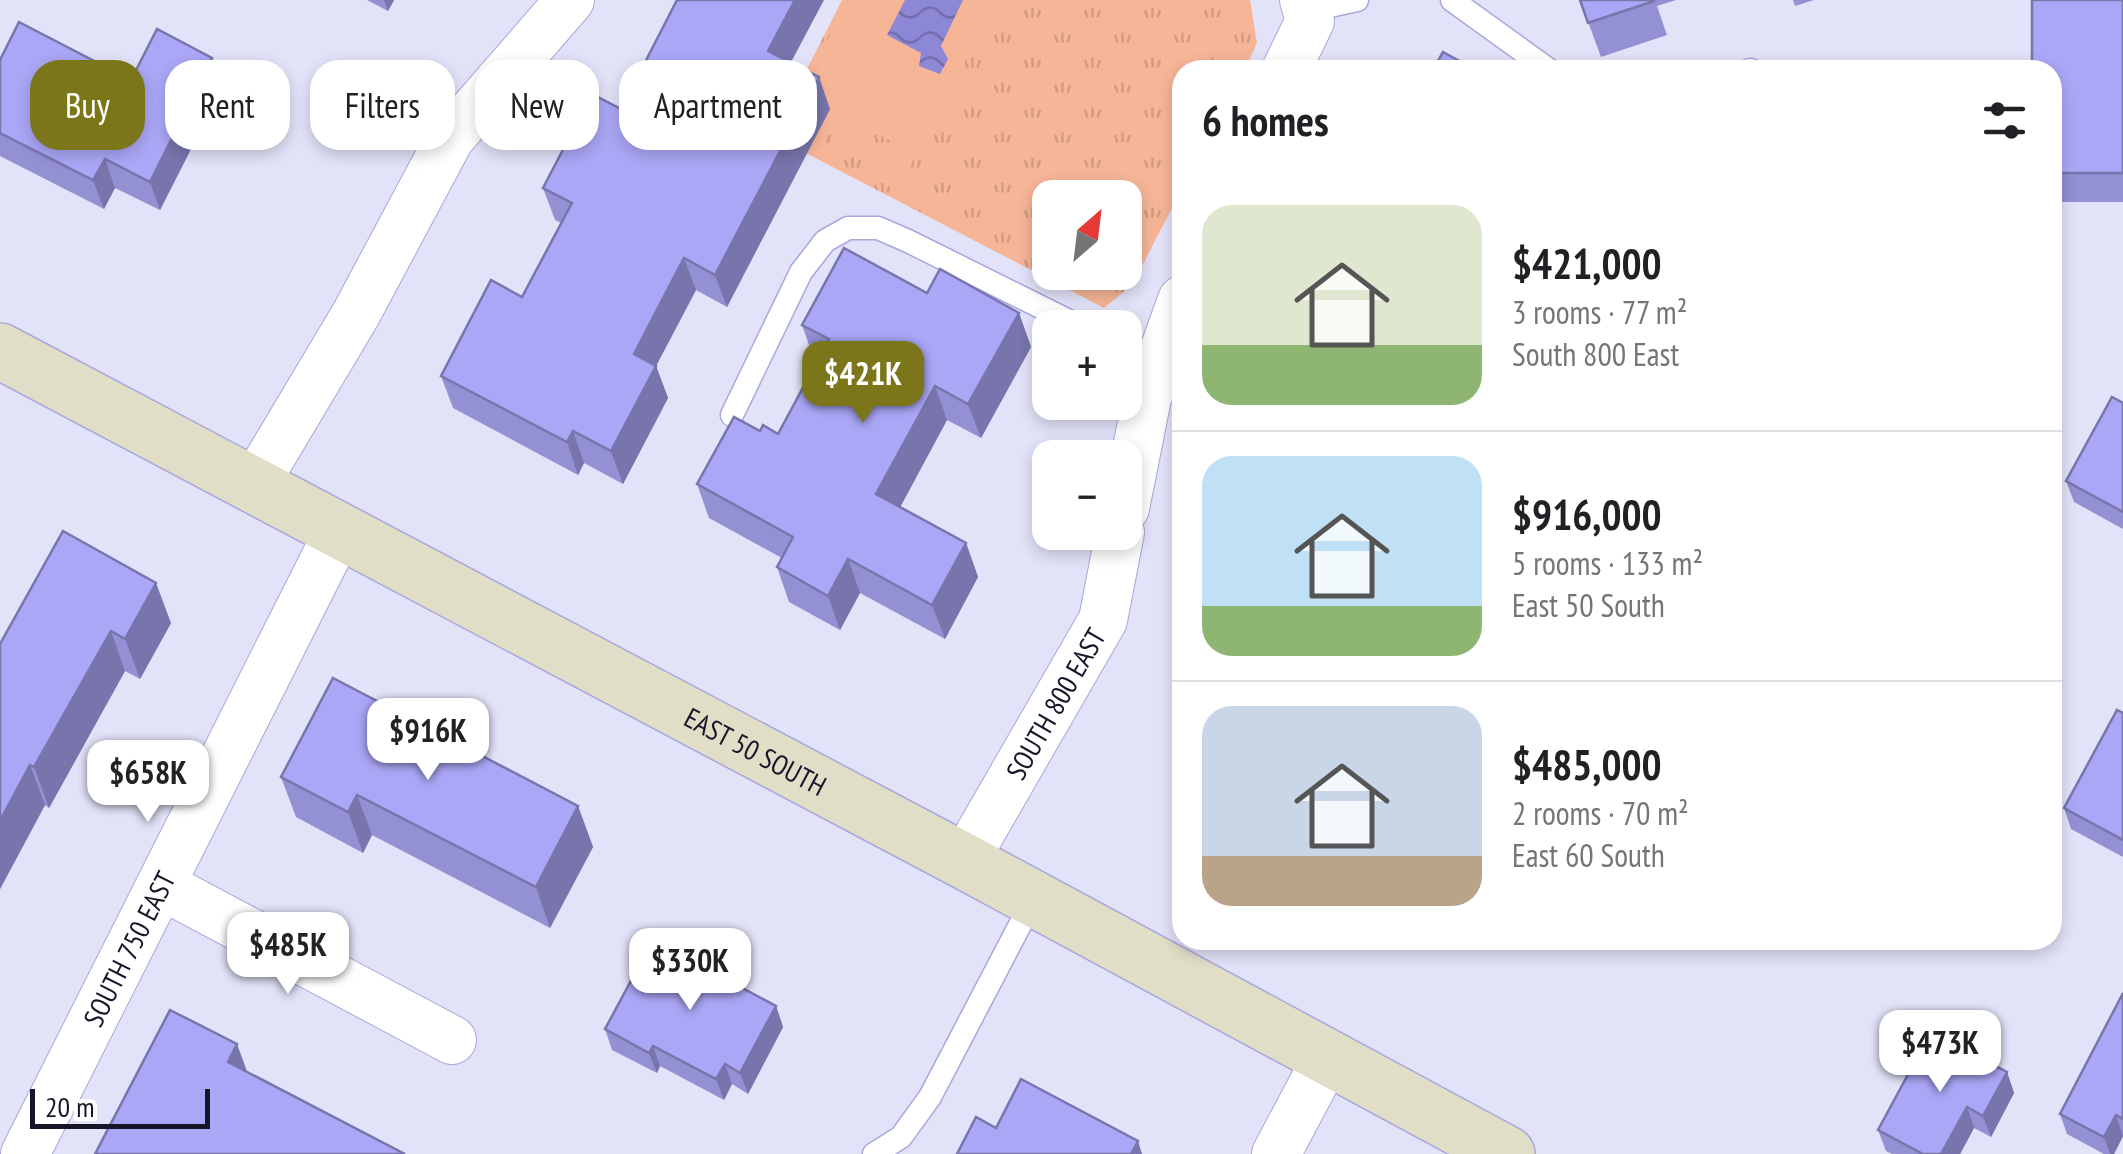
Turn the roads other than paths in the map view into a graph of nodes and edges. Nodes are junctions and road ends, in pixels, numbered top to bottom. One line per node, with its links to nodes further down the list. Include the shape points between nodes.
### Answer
1 (570, 0): 13 (street, via 450,138)
2 (1356, 0): 4 (lane)
3 (1452, 0): 6 (lane)
4 (1307, 11): 5 (street)
5 (1290, 60)
6 (1535, 60)
7 (1047, 310): 11 (lane, via 908,240 878,228 848,228 825,242 801,272)
8 (1172, 314): 10 (street)
9 (0, 351): 13 (main road, EAST 50 SOUTH)
10 (1142, 357): 12 (street, via 1147,398)
11 (732, 416)
12 (1139, 440)
13 (254, 485): 14 (main road, EAST 50 SOUTH)
14 (339, 532): 16 (main road, EAST 50 SOUTH); 17 (street, SOUTH 750 EAST)
15 (1117, 550): 16 (street, SOUTH 800 EAST, via 1103,620)
16 (964, 862): 18 (main road, EAST 50 SOUTH)
17 (161, 885): 19 (street); 21 (street, SOUTH 750 EAST)
18 (1033, 900): 20 (main road, EAST 50 SOUTH); 22 (lane, via 930,1097 902,1137)
19 (452, 1040)
20 (1327, 1058): 23 (street); 24 (main road, EAST 50 SOUTH)
21 (25, 1154)
22 (874, 1154)
23 (1276, 1154)
24 (1507, 1154)

